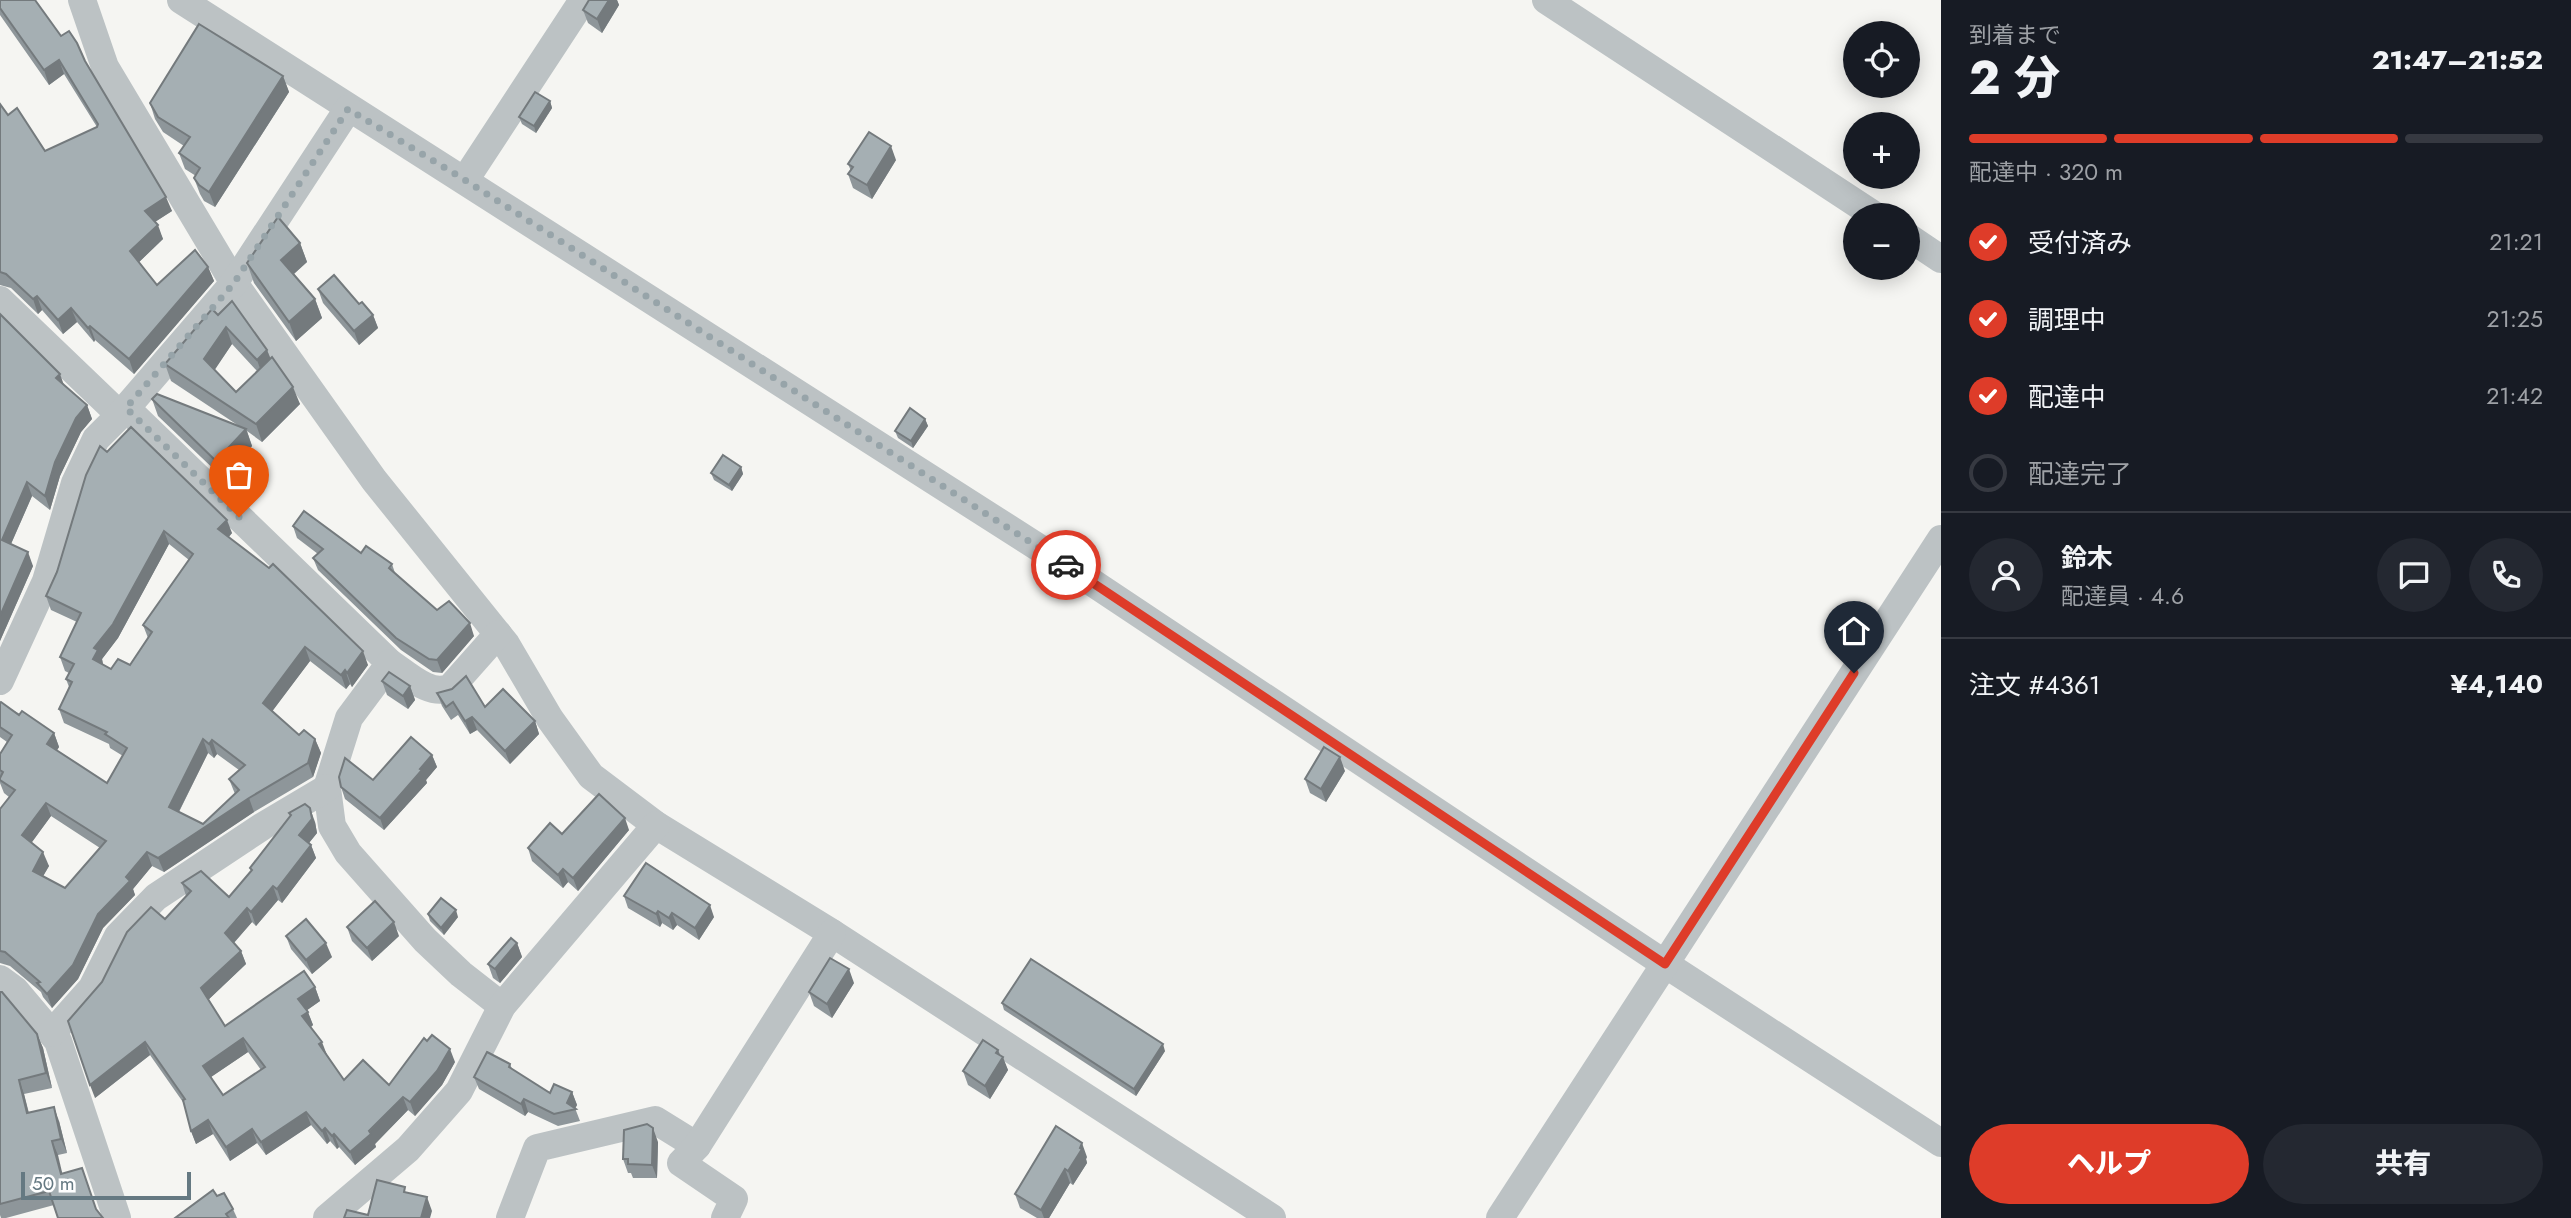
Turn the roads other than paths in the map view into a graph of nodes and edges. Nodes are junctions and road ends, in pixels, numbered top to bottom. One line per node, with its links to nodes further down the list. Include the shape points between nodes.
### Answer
1 (82, 0): 10 (street, via 105,67)
2 (181, 0): 5 (street)
3 (583, 0): 6 (street)
4 (1546, 0): 7 (street)
5 (348, 109): 6 (street); 10 (street)
6 (465, 180): 20 (street, via 1080,575)
7 (1856, 203)
8 (1920, 245): 9 (street)
9 (1941, 259)
10 (234, 283): 12 (street); 14 (street, via 374,480)
11 (0, 300): 12 (street)
12 (123, 412): 15 (street); 16 (street, via 96,439 75,483 46,581)
13 (1941, 539): 20 (street)
14 (498, 634): 15 (street, via 443,691 432,690); 18 (street, via 591,776)
15 (390, 663): 17 (street, via 349,718)
16 (0, 681)
17 (327, 788): 22 (street, via 332,826 348,853 425,940); 23 (street, via 156,897 118,936 92,988)
18 (656, 825): 19 (street); 22 (street)
19 (832, 933): 25 (street); 30 (street)
20 (1665, 964): 24 (street); 31 (street)
21 (0, 979): 23 (street)
22 (502, 1006): 27 (street, via 459,1091 408,1149)
23 (52, 1034): 26 (street)
24 (1941, 1143)
25 (697, 1146): 28 (street, via 655,1119 537,1148); 29 (street, via 681,1163 734,1199)
26 (117, 1218)
27 (327, 1218)
28 (510, 1218)
29 (725, 1218)
30 (1272, 1218)
31 (1500, 1218)

